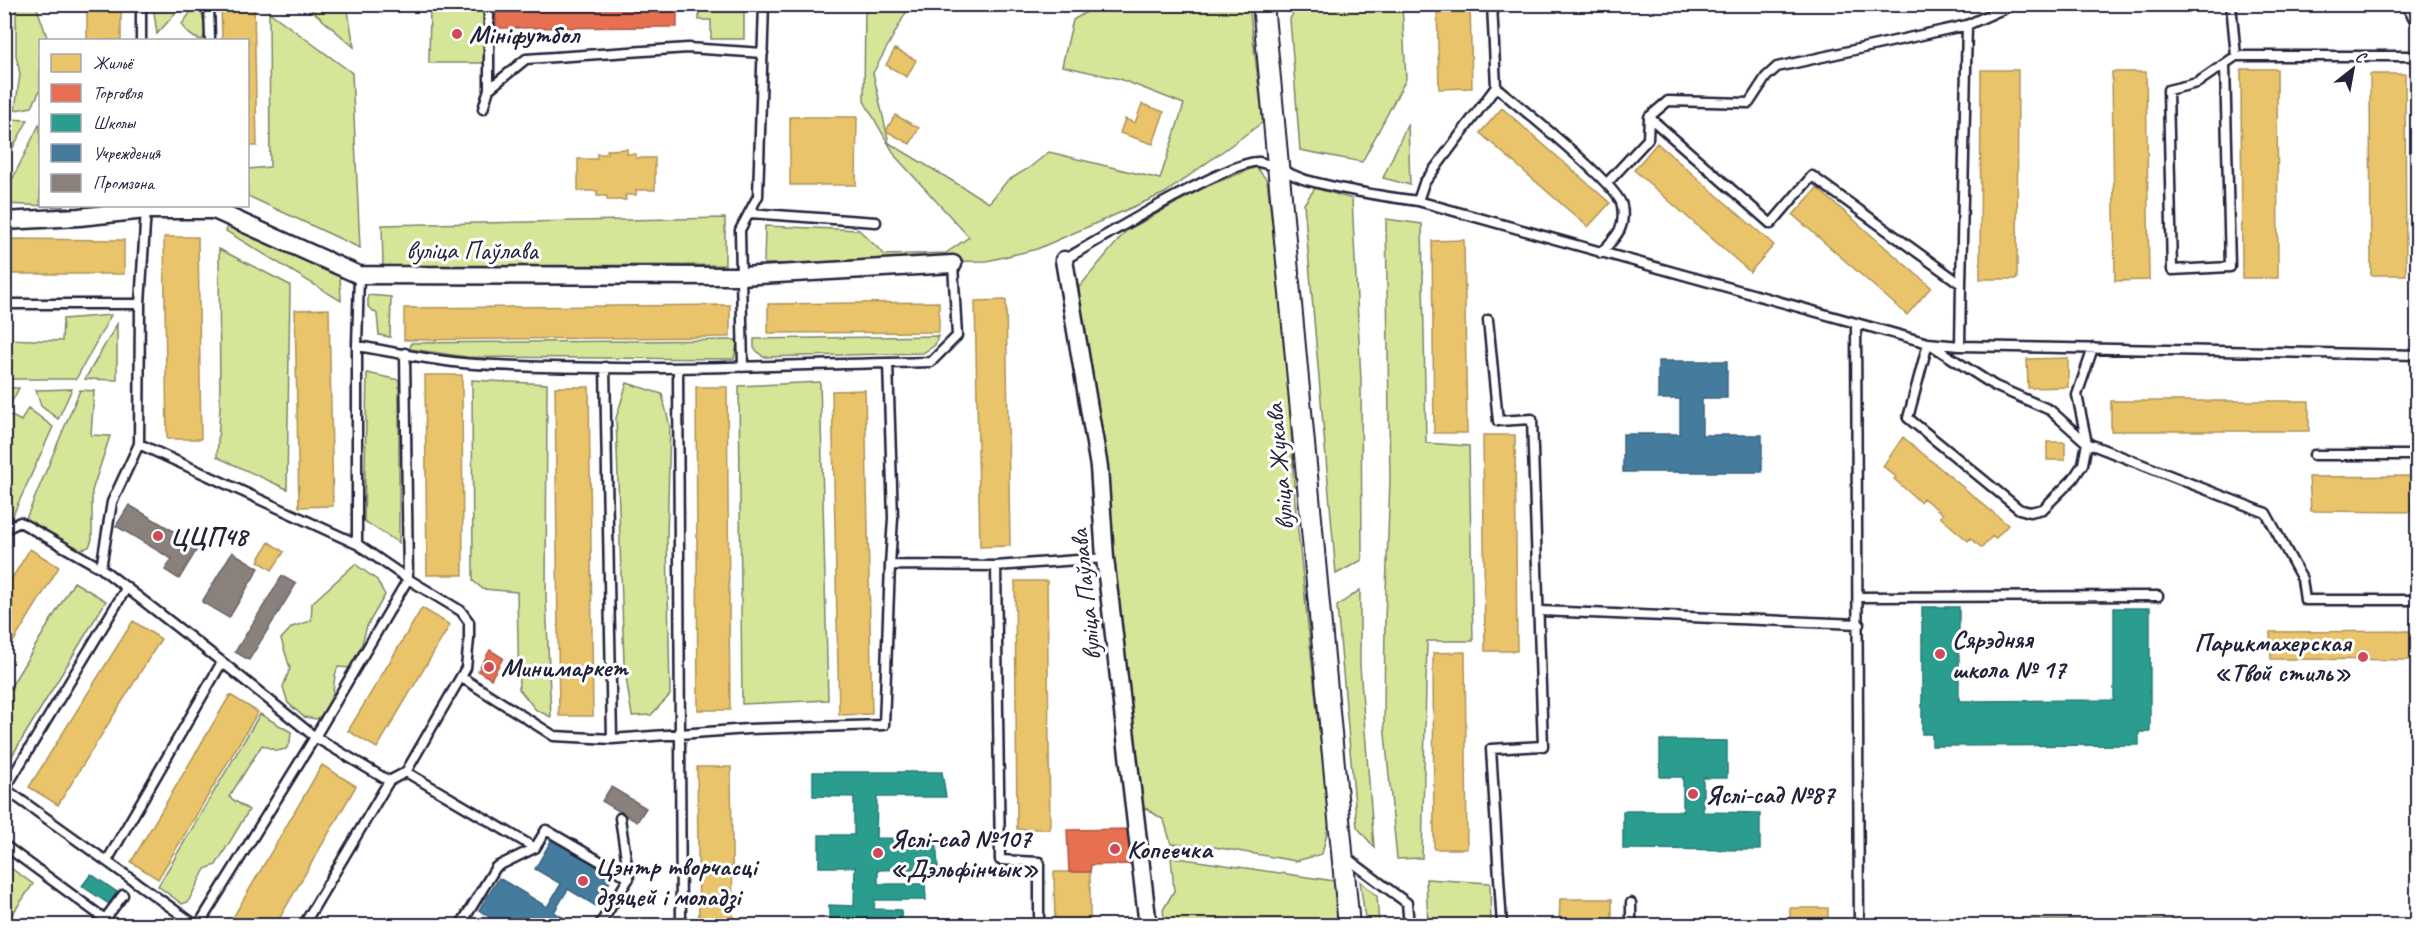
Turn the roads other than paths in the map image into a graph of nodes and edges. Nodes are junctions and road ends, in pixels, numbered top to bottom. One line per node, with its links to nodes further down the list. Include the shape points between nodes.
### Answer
1 (141, 4): 12 (lane)
2 (209, 4): 13 (lane)
3 (489, 4): 19 (lane)
4 (764, 4): 14 (lane)
5 (1263, 4): 22 (street, вуліца Жукава)
6 (1492, 4): 18 (lane)
7 (2014, 4): 11 (lane)
8 (2231, 4): 15 (lane)
9 (2405, 4): 10 (lane)
10 (2418, 25)
11 (1967, 26): 21 (lane, via 1777,67 1749,103 1668,101); 35 (lane)
12 (141, 39)
13 (210, 39)
14 (763, 53): 19 (lane, via 688,48 526,59); 27 (lane, via 758,196)
15 (2236, 56): 16 (lane); 17 (lane)
16 (2418, 56)
17 (2225, 65): 17 (lane, via 2197,83 2168,90 2172,270 2230,267)
18 (1496, 87): 23 (lane); 24 (lane, via 1424,183)
19 (489, 89): 20 (lane)
20 (483, 109)
21 (1649, 117): 23 (lane, via 1648,139); 35 (lane, via 1771,224 1812,176)
22 (1279, 170): 24 (lane, via 1362,194); 31 (lane, via 1257,162 1231,170 1149,210); 78 (street, вуліца Жукава)
23 (1607, 183): 30 (lane, via 1623,204 1622,229)
24 (1418, 201): 30 (lane)
25 (146, 208): 26 (street, вуліца Паўлава); 28 (street, вуліца Паўлава); 37 (lane)
26 (214, 208): 33 (street, вуліца Паўлава)
27 (749, 213): 29 (lane); 34 (lane, via 740,230)
28 (4, 221)
29 (876, 222)
30 (1601, 253): 39 (lane)
31 (1064, 260): 56 (street, вуліца Паўлава, via 1099,466)
32 (953, 264): 34 (street, вуліца Паўлава); 46 (lane, via 957,336 931,362)
33 (359, 276): 34 (street, вуліца Паўлава); 41 (lane)
34 (741, 276): 47 (lane)
35 (1961, 284): 42 (lane)
36 (4, 304): 37 (lane)
37 (140, 304): 51 (lane)
38 (1488, 320): 65 (lane, via 1498,421 1532,419)
39 (1856, 324): 40 (lane); 63 (lane)
40 (1928, 343): 42 (lane); 50 (lane, via 1995,386 2050,410); 50 (lane, via 1908,418 2019,508 2030,512 2043,509 2073,479)
41 (357, 346): 44 (lane); 55 (lane)
42 (1960, 346): 43 (lane)
43 (2093, 348): 45 (lane); 50 (lane, via 2077,395)
44 (405, 353): 48 (lane, via 472,364); 60 (lane)
45 (2418, 355)
46 (888, 363): 47 (lane); 57 (lane, via 893,518)
47 (743, 367): 49 (lane)
48 (605, 368): 49 (lane); 71 (lane)
49 (678, 368): 69 (lane)
50 (2087, 443): 64 (lane, via 2266,513 2302,579 2305,600)
51 (139, 444): 55 (lane); 59 (lane, via 112,502)
52 (2314, 455): 53 (lane)
53 (2418, 455)
54 (4, 530): 59 (lane, via 20,522)
55 (357, 544): 60 (lane)
56 (1105, 558): 58 (lane); 89 (street, вуліца Паўлава)
57 (890, 565): 58 (lane); 69 (lane, via 884,725)
58 (996, 566): 88 (lane, via 1000,860 1039,862)
59 (101, 568): 61 (lane)
60 (408, 579): 68 (lane, via 461,611 469,622 466,668); 70 (lane)
61 (127, 587): 67 (lane); 74 (lane)
62 (2157, 596): 63 (lane)
63 (1858, 597): 66 (lane)
64 (2418, 600)
65 (1540, 611): 66 (lane); 92 (lane, via 1543,746 1491,749)
66 (1858, 624): 94 (lane)
67 (222, 662): 70 (lane); 79 (lane)
68 (461, 677): 71 (lane, via 554,736); 72 (lane)
69 (680, 734): 71 (lane); 87 (lane)
70 (315, 737): 73 (lane); 83 (lane)
71 (612, 739)
72 (406, 771): 73 (lane); 77 (lane)
73 (389, 781): 84 (lane)
74 (5, 789): 79 (lane)
75 (620, 818): 80 (lane)
76 (4, 845): 81 (lane, via 105,919)
77 (535, 848): 80 (lane, via 546,830); 85 (lane, via 496,867)
78 (1342, 855): 90 (street, вуліца Жукава); 91 (lane, via 1407,903)
79 (107, 861): 83 (lane)
80 (629, 878): 86 (lane)
81 (123, 895)
82 (1631, 903): 93 (lane)
83 (197, 926)
84 (303, 926)
85 (460, 926)
86 (599, 926)
87 (681, 926)
88 (1040, 926)
89 (1148, 926)
90 (1349, 926)
91 (1409, 926)
92 (1502, 926)
93 (1631, 926)
94 (1859, 926)

